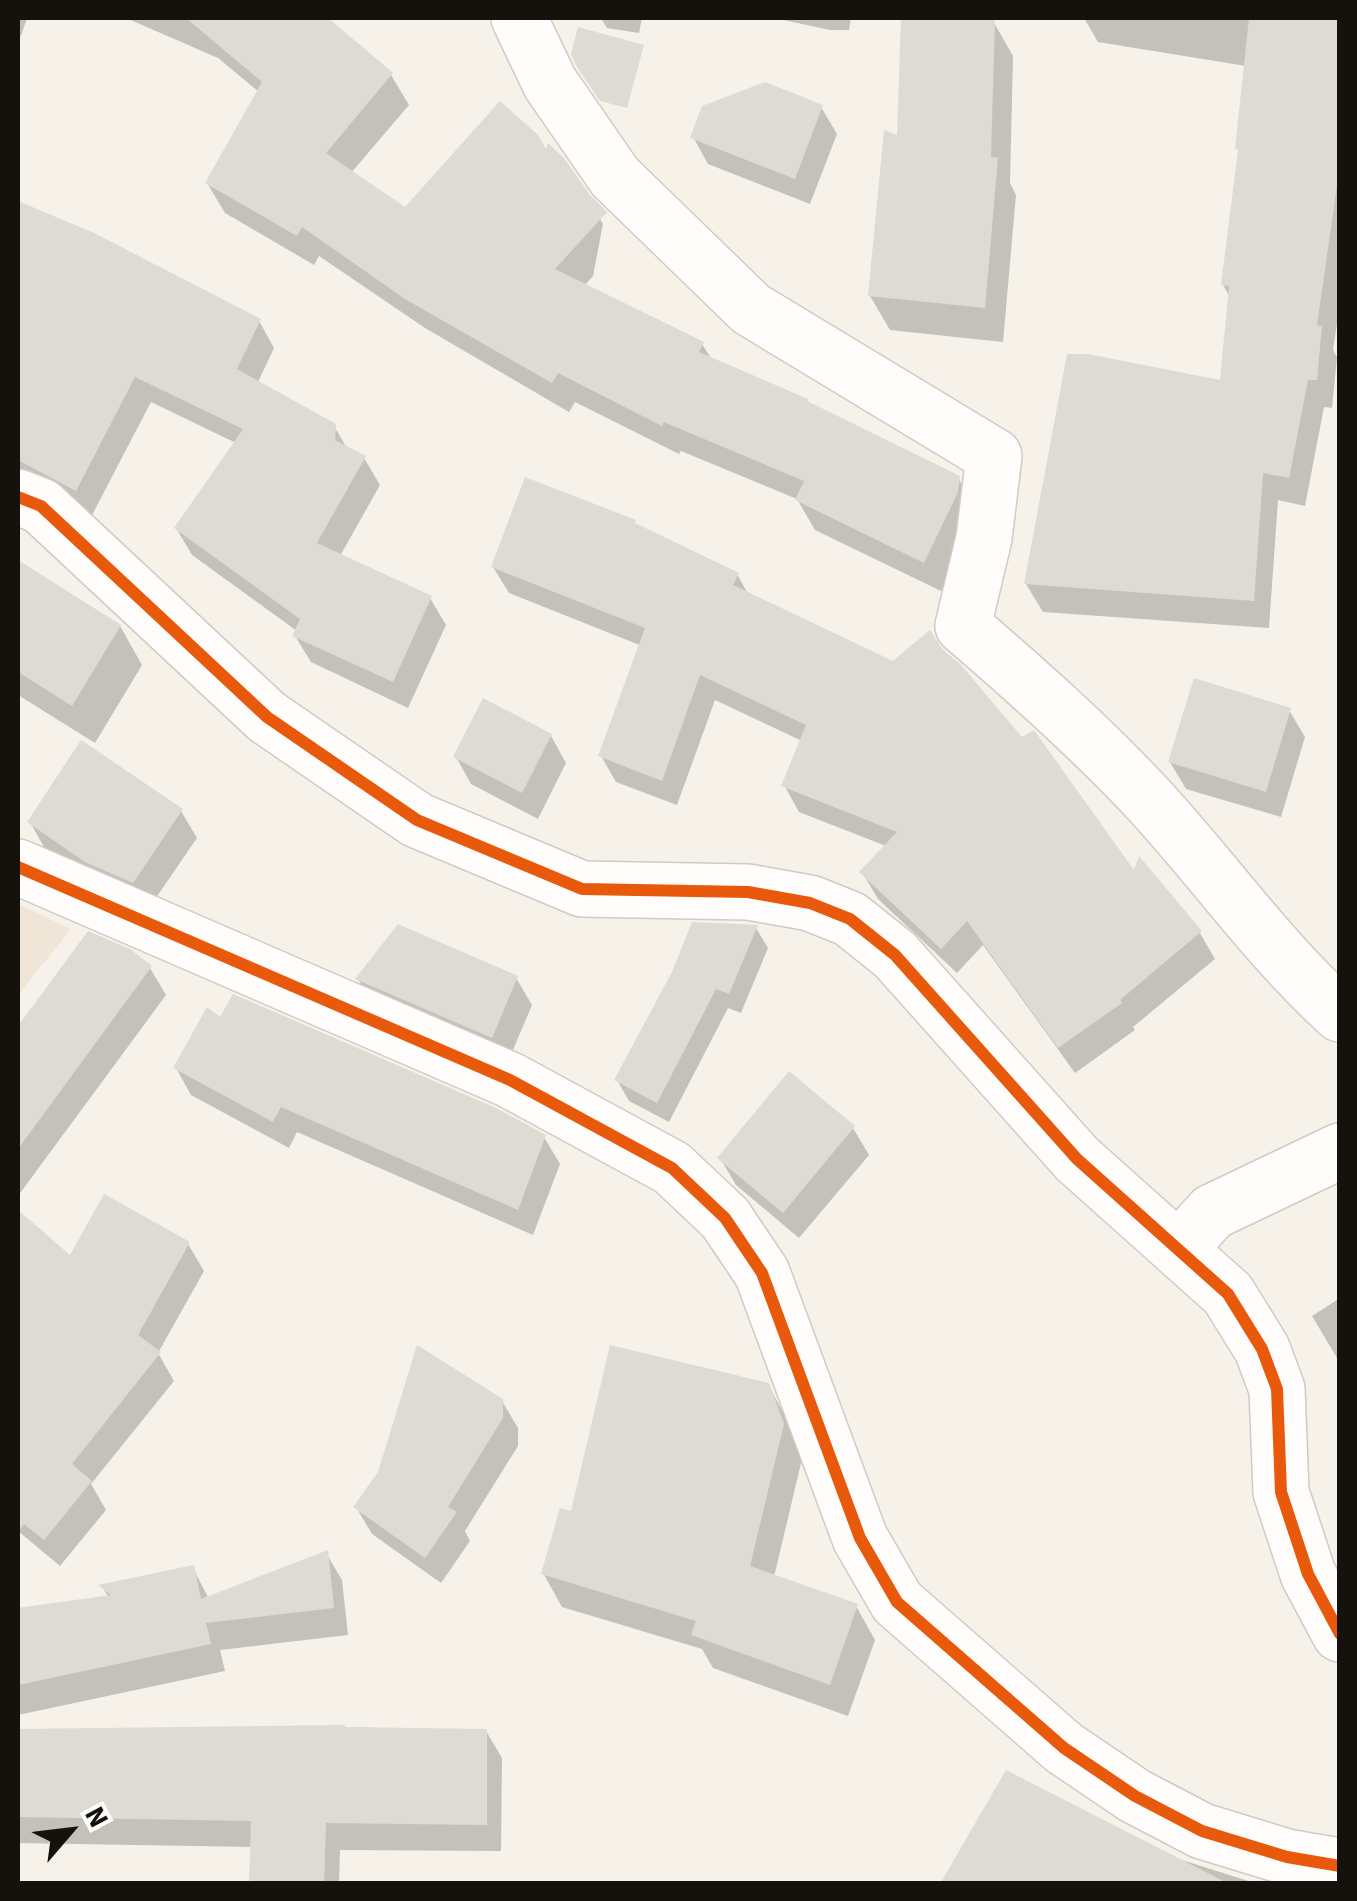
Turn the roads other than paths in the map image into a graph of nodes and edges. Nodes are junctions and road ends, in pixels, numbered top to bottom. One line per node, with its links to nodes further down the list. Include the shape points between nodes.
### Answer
1 (519, 18): 4 (street, via 550,83 615,177 751,309 994,456 964,626 1147,798 1300,978)
2 (18, 497): 6 (street, via 41,506 267,716 417,820 582,889 748,892 810,903 850,919 895,955 1077,1159)
3 (18, 866): 8 (street, via 510,1080 672,1168 725,1218 762,1273 860,1538 897,1602 1064,1748 1135,1796 1202,1831)
4 (1340, 1014)
5 (1340, 1151): 6 (street, via 1212,1212)
6 (1180, 1248): 7 (street, via 1228,1294 1262,1349 1277,1389 1282,1492 1308,1574)
7 (1340, 1634)
8 (1340, 1866)

